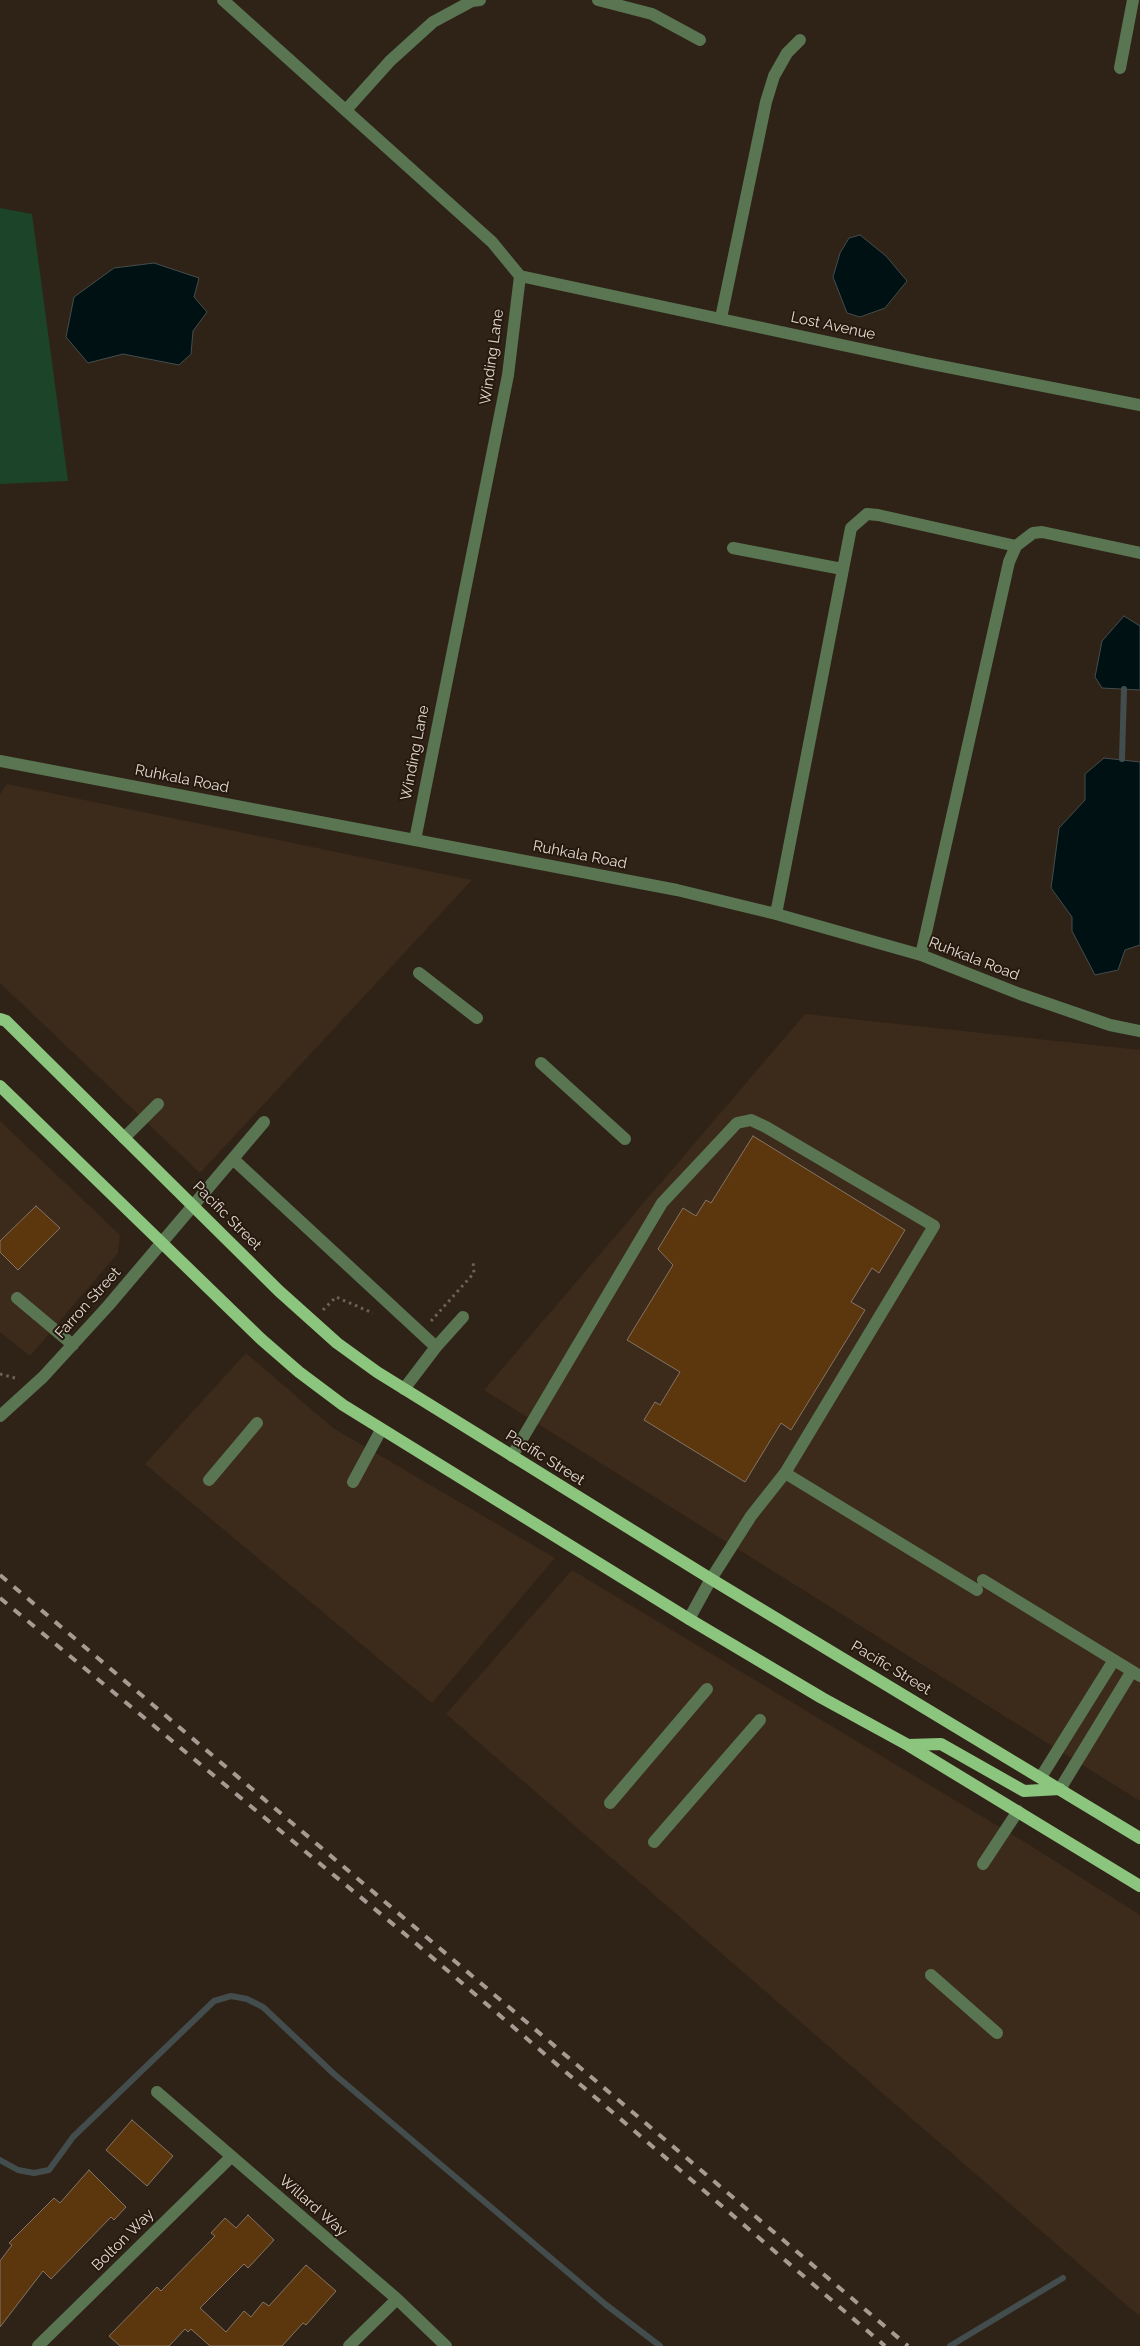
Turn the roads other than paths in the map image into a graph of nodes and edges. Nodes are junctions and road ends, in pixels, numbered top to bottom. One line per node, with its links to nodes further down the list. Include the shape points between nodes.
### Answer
1 (223, 0): 8 (street)
2 (480, 0): 8 (street, via 433,22 390,61)
3 (598, 0): 5 (street, via 652,14)
4 (1133, 0): 7 (street)
5 (700, 40)
6 (800, 40): 10 (street, via 787,53 774,76 766,102)
7 (1120, 68)
8 (346, 110): 9 (street, via 492,242)
9 (520, 276): 10 (street, Lost Avenue); 17 (street, Winding Lane, via 508,375)
10 (721, 318): 11 (street, Lost Avenue)
11 (1140, 405)
12 (1016, 546): 14 (street, via 1033,533 1042,532); 15 (street, via 867,514 850,528); 19 (street, via 1009,562)
13 (732, 548): 15 (street)
14 (1140, 553)
15 (842, 569): 18 (street)
16 (0, 762): 17 (street, Ruhkala Road)
17 (415, 840): 18 (street, Ruhkala Road, via 678,890)
18 (776, 914): 19 (street, Ruhkala Road)
19 (921, 955): 23 (street, Ruhkala Road, via 1020,994)
20 (420, 973): 21 (street)
21 (477, 1018)
22 (0, 1019): 28 (main road, Pacific Street, via 6,1021)
23 (1140, 1031)
24 (541, 1064): 29 (street)
25 (0, 1086): 32 (main road)
26 (158, 1104): 28 (street)
27 (264, 1122): 30 (street, Farron Street)
28 (124, 1138): 31 (main road, Pacific Street)
29 (625, 1138)
30 (233, 1159): 31 (street, Farron Street); 36 (street)
31 (194, 1205): 32 (street, Farron Street); 37 (main road, Pacific Street, via 279,1292 319,1327)
32 (161, 1243): 35 (street, Farron Street); 40 (main road, via 298,1372)
33 (17, 1298): 35 (street)
34 (463, 1317): 36 (street)
35 (72, 1345): 38 (street, Farron Street)
36 (436, 1347): 37 (street)
37 (404, 1389): 41 (main road, Pacific Street)
38 (0, 1416)
39 (257, 1422): 43 (street)
40 (381, 1430): 44 (street); 46 (main road)
41 (512, 1456): 42 (street, via 662,1203 737,1123 751,1120 934,1226); 45 (main road, Pacific Street)
42 (785, 1472): 45 (street, via 751,1516); 47 (street)
43 (209, 1480)
44 (353, 1482)
45 (711, 1579): 46 (street); 52 (main road, Pacific Street)
46 (690, 1619): 51 (main road)
47 (1114, 1660): 48 (street); 52 (street)
48 (1136, 1673): 53 (street)
49 (707, 1689): 54 (street)
50 (760, 1720): 57 (street)
51 (908, 1745): 53 (main road, via 941,1744 1024,1792); 55 (main road)
52 (1041, 1777): 53 (main road, Pacific Street)
53 (1060, 1788): 56 (main road, Pacific Street)
54 (610, 1803)
55 (1018, 1811): 58 (street); 59 (main road)
56 (1140, 1838)
57 (654, 1842)
58 (983, 1864)
59 (1140, 1886)
60 (931, 1975): 61 (street)
61 (998, 2033)
62 (157, 2092): 63 (street, Willard Way)
63 (231, 2156): 64 (street, Willard Way); 65 (street, Bolton Way)
64 (396, 2299): 66 (street); 67 (street, Willard Way)
65 (38, 2346)
66 (349, 2346)
67 (446, 2346)

